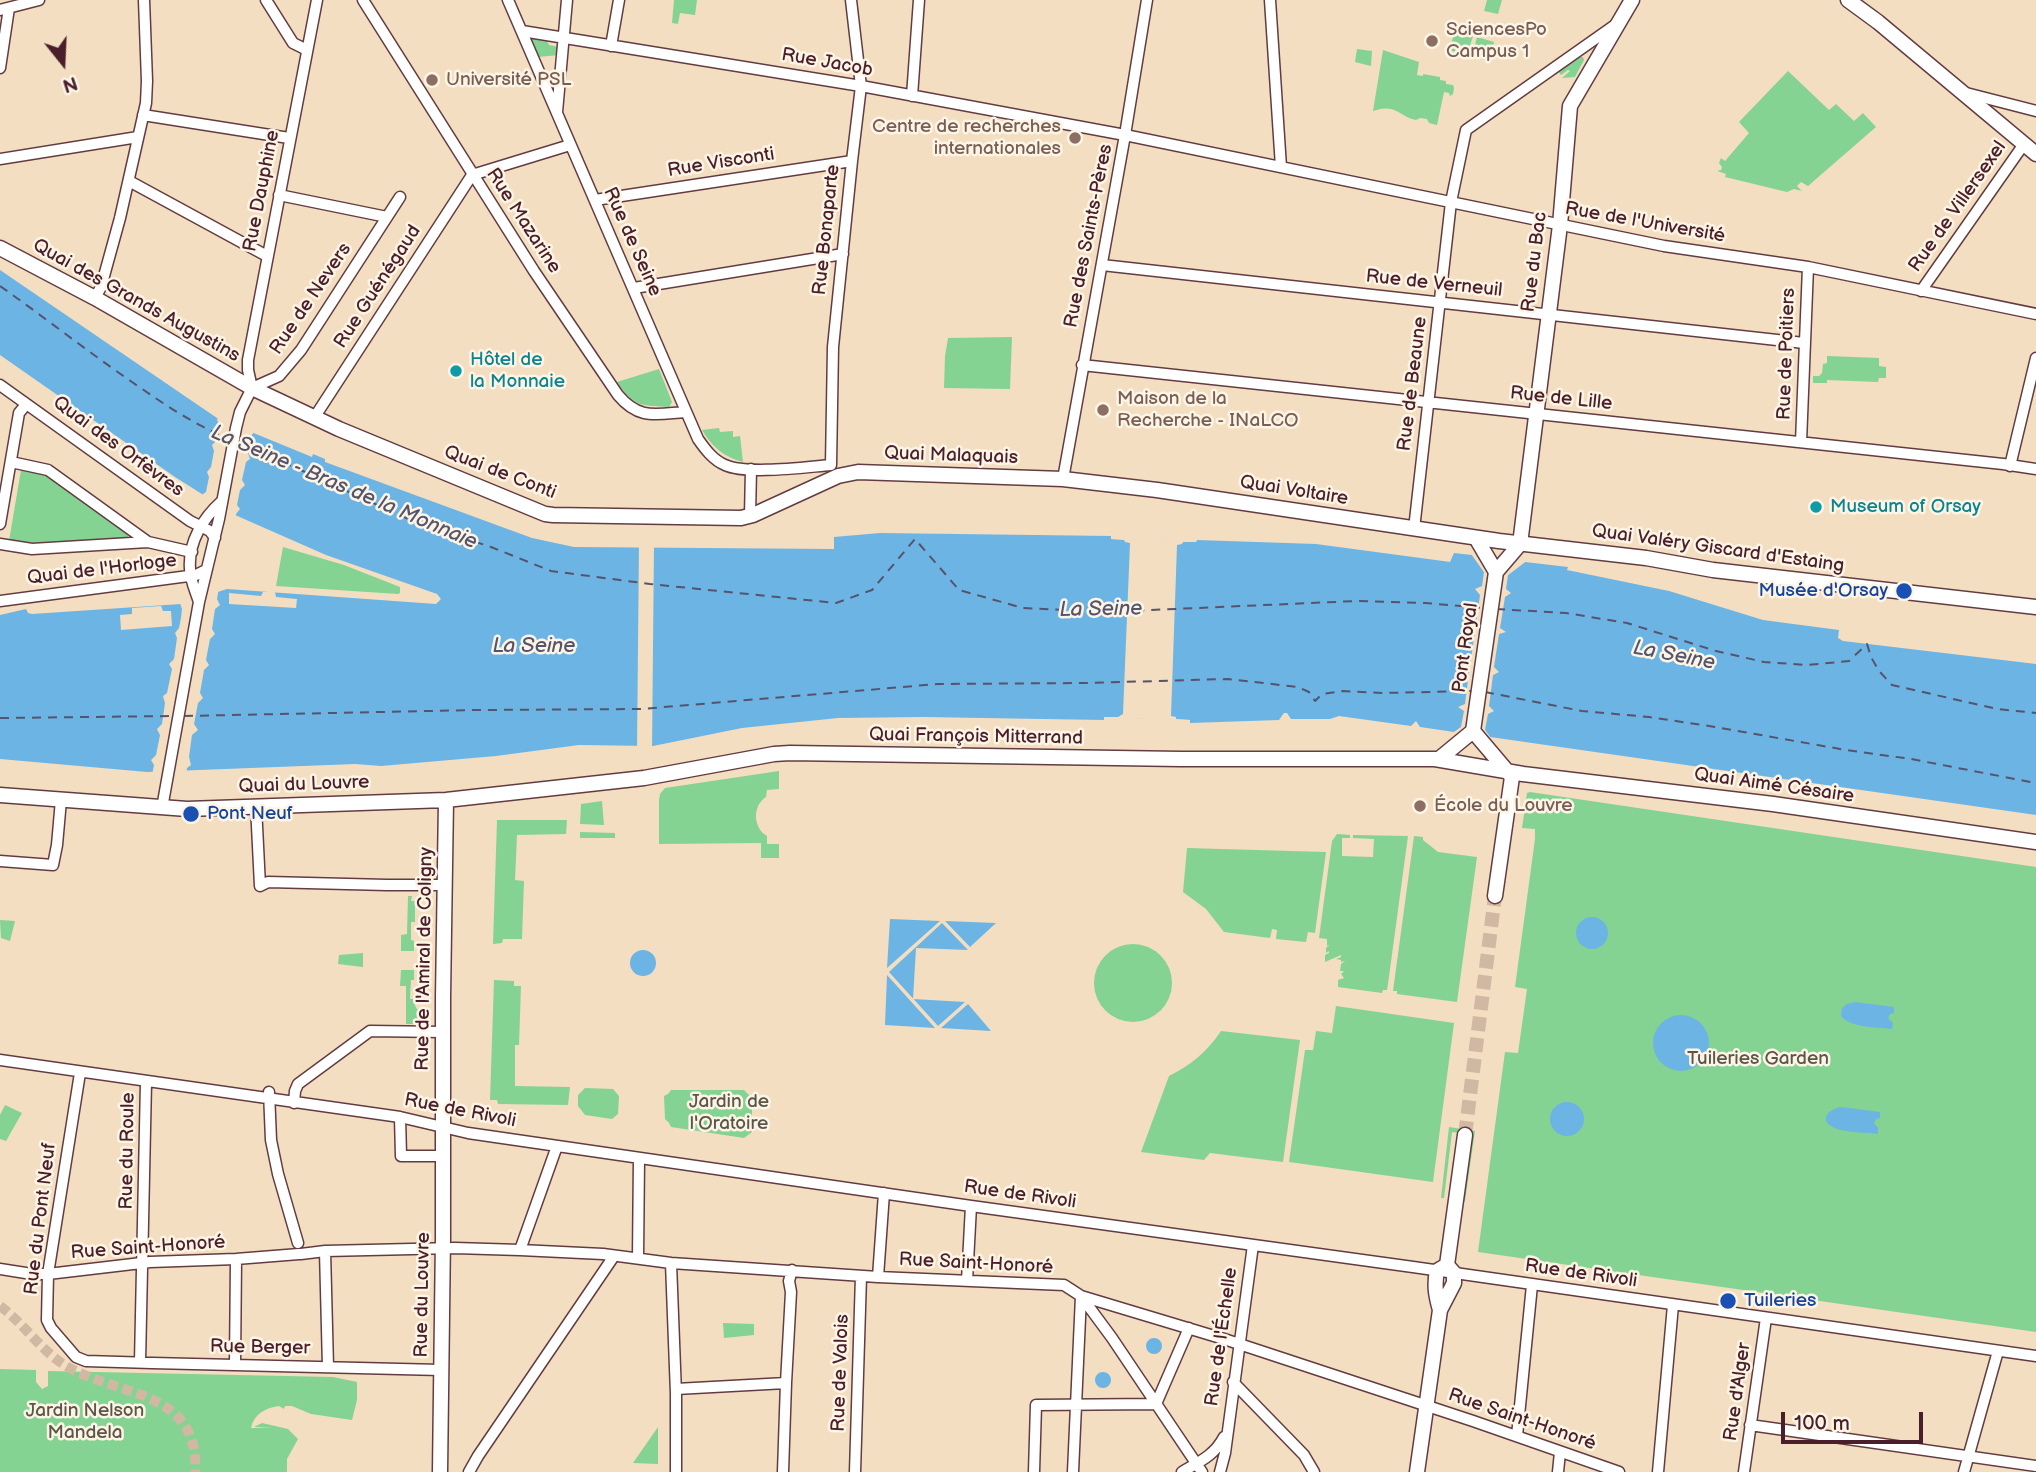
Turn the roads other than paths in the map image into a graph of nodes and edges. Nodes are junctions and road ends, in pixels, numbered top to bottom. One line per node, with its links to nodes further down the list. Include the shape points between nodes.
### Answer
1 (39, 0): 15 (street)
2 (144, 0): 27 (street, via 147,81)
3 (266, 0): 20 (street, via 293,43)
4 (317, 0): 20 (street, Rue Dauphine)
5 (363, 0): 37 (street, Rue Mazarine)
6 (508, 0): 17 (street, Rue de Seine)
7 (568, 0): 18 (street)
8 (619, 0): 19 (street)
9 (851, 0): 22 (street, Rue Bonaparte)
10 (919, 0): 24 (street)
11 (1147, 0): 28 (street, Rue des Saints-Pères)
12 (1270, 0): 36 (street)
13 (1632, 0): 16 (main road, Rue du Bac)
14 (1855, 2): 23 (main road)
15 (4, 9): 21 (street)
16 (1618, 24): 42 (street, Rue de Beaune, via 1466,130); 44 (main road, Rue du Bac, via 1570,106)
17 (522, 31): 18 (street, Rue Jacob); 26 (street, Rue de Seine)
18 (564, 38): 19 (street, Rue Jacob); 26 (street)
19 (611, 46): 22 (street, Rue Jacob)
20 (307, 50): 30 (street, Rue Dauphine)
21 (0, 68)
22 (861, 86): 24 (street, Rue Jacob); 35 (street, Rue Bonaparte)
23 (1963, 92): 25 (street); 31 (main road)
24 (912, 96): 28 (street, Rue Jacob)
25 (2036, 111)
26 (556, 113): 32 (street, Rue de Seine)
27 (143, 115): 29 (street); 30 (street)
28 (1125, 135): 36 (street, Rue de l'Université); 48 (street, Rue des Saints-Pères)
29 (138, 137): 34 (street); 38 (street)
30 (289, 138): 39 (street, Rue Dauphine)
31 (2024, 144): 33 (main road); 51 (street, Rue de Villersexel)
32 (570, 145): 37 (street); 41 (street, Rue de Seine)
33 (2036, 154)
34 (0, 159)
35 (852, 160): 41 (street, Rue Visconti); 46 (street, Rue Bonaparte)
36 (1281, 167): 42 (street, Rue de l'Université)
37 (472, 175): 63 (street, Rue Mazarine, via 625,404 642,414); 65 (street, Rue Guénégaud)
38 (129, 181): 47 (street); 52 (street)
39 (279, 195): 43 (street); 47 (street, Rue Dauphine)
40 (400, 197): 43 (street, Rue de Nevers)
41 (595, 200): 50 (street, Rue de Seine)
42 (1451, 202): 44 (street, Rue de l'Université); 53 (street, Rue de Beaune)
43 (387, 217): 60 (street, Rue de Nevers, via 301,350 279,376)
44 (1560, 225): 49 (street, Rue de l'Université); 54 (main road, Rue du Bac)
45 (0, 248): 52 (main road, Quai des Grands Augustins)
46 (843, 254): 50 (street); 72 (street, Rue Bonaparte, via 833,347)
47 (267, 256): 60 (street, Rue Dauphine, via 248,360)
48 (1101, 265): 53 (street, Rue de Verneuil); 58 (street, Rue des Saints-Pères)
49 (1808, 267): 51 (street, Rue de l'Université); 56 (street, Rue de Poitiers)
50 (634, 288): 63 (street, Rue de Seine)
51 (1921, 291): 55 (street, Rue de l'Université)
52 (95, 298): 60 (main road, Quai des Grands Augustins)
53 (1440, 303): 54 (street, Rue de Verneuil); 61 (street, Rue de Beaune)
54 (1549, 314): 56 (street, Rue de Verneuil); 64 (main road, Rue du Bac)
55 (2036, 314)
56 (1804, 343): 66 (street, Rue de Poitiers)
57 (2036, 358): 69 (street)
58 (1082, 365): 61 (street, Rue de Lille); 73 (street, Rue des Saints-Pères)
59 (0, 385): 62 (street, Quai des Orfèvres)
60 (252, 388): 65 (main road, Quai de Conti); 76 (street, via 242,407 222,501)
61 (1429, 402): 64 (street, Rue de Lille); 79 (street, Rue de Beaune)
62 (29, 405): 67 (street, via 19,413); 78 (street, Quai des Orfèvres)
63 (685, 412): 70 (street, Rue de Seine, via 714,459)
64 (1536, 414): 66 (street, Rue de Lille); 84 (main road, Rue du Bac)
65 (314, 418): 75 (main road, Quai de Conti, via 545,514)
66 (1801, 442): 69 (street, Rue de Lille)
67 (11, 462): 77 (street); 82 (street, via 48,470)
68 (809, 466): 70 (street, Quai Malaquais); 72 (street, Quai Malaquais); 74 (street)
69 (2010, 466): 71 (street, Rue de Lille)
70 (751, 469): 75 (street)
71 (2036, 469)
72 (834, 471): 73 (main road, Quai Malaquais); 74 (main road, Quai Malaquais)
73 (1063, 479): 79 (main road, Quai Voltaire)
74 (815, 487): 75 (main road, Quai Malaquais)
75 (750, 516)
76 (214, 517): 78 (street); 80 (street)
77 (0, 524)
78 (201, 526): 80 (street, Quai des Orfèvres); 85 (street)
79 (1414, 529): 81 (main road, Quai Voltaire)
80 (215, 538): 87 (street, via 206,570)
81 (1476, 538): 84 (main road, Quai Voltaire); 86 (main road)
82 (148, 542): 83 (street, via 32,549); 85 (street)
83 (0, 544)
84 (1520, 544): 86 (main road); 89 (main road, Quai Valéry Giscard d'Estaing)
85 (192, 552): 87 (street, via 190,569)
86 (1496, 572): 90 (main road, Pont Royal)
87 (196, 581): 88 (street, Quai de l'Horloge); 97 (street, via 199,602)
88 (0, 601)
89 (2036, 607)
90 (1473, 731): 91 (main road); 92 (main road)
91 (1439, 760): 92 (main road, Quai François Mitterrand); 95 (main road, Quai François Mitterrand, via 790,753 644,778)
92 (1507, 771): 98 (main road, Quai Aimé Césaire); 101 (main road, via 1512,777)
93 (0, 795): 94 (main road, Quai du Louvre)
94 (61, 800): 97 (main road, Quai du Louvre); 99 (street, via 53,865)
95 (446, 800): 96 (main road, Quai du Louvre); 100 (main road, Rue de l'Amiral de Coligny)
96 (256, 806): 97 (main road, Quai du Louvre); 100 (street, via 260,886 268,882)
97 (162, 808)
98 (2036, 842)
99 (0, 861)
100 (445, 885): 102 (main road, Rue de l'Amiral de Coligny)
101 (1495, 896)
102 (443, 1032): 107 (street, via 370,1031 298,1084); 109 (main road, Rue de l'Amiral de Coligny)
103 (0, 1060): 104 (street, Rue de Rivoli)
104 (80, 1073): 105 (street, Rue de Rivoli); 129 (street, Rue du Pont Neuf)
105 (146, 1082): 106 (street, Rue de Rivoli); 124 (street, Rue du Roule)
106 (270, 1096): 107 (street, Rue de Rivoli); 119 (street, via 271,1140)
107 (294, 1103): 108 (street, Rue de Rivoli)
108 (400, 1118): 109 (street, Rue de Rivoli); 112 (street, via 401,1156)
109 (444, 1123): 111 (street, Rue de Rivoli); 112 (main road, Rue du Louvre)
110 (1465, 1135): 128 (main road)
111 (557, 1146): 113 (street, Rue de Rivoli); 118 (street)
112 (443, 1156): 117 (main road, Rue du Louvre)
113 (639, 1158): 114 (street, Rue de Rivoli); 122 (street)
114 (884, 1193): 115 (street, Rue de Rivoli); 131 (street)
115 (971, 1206): 116 (street, Rue de Rivoli); 132 (street)
116 (1253, 1245): 128 (street, Rue de Rivoli); 138 (street, Rue de l'Échelle)
117 (443, 1249): 118 (street, Rue Saint-Honoré); 120 (street, Rue Saint-Honoré); 145 (main road, Rue du Louvre)
118 (520, 1250): 121 (street, Rue Saint-Honoré)
119 (300, 1251): 120 (street, Rue Saint-Honoré); 123 (street, Rue Saint-Honoré)
120 (325, 1251): 144 (street)
121 (614, 1256): 122 (street, Rue Saint-Honoré); 160 (street)
122 (638, 1257): 125 (street, Rue Saint-Honoré)
123 (236, 1259): 124 (street, Rue Saint-Honoré); 143 (street)
124 (143, 1263): 129 (street, Rue Saint-Honoré); 142 (street, Rue du Roule)
125 (671, 1263): 127 (street, Rue Saint-Honoré); 148 (street)
126 (0, 1269): 129 (street, Rue Saint-Honoré)
127 (792, 1270): 130 (street, Rue Saint-Honoré); 147 (street)
128 (1446, 1270): 133 (street, Rue de Rivoli); 151 (main road, via 1435,1280 1440,1310)
129 (48, 1274): 141 (street, Rue du Pont Neuf, via 47,1320)
130 (861, 1276): 131 (street, Rue Saint-Honoré); 163 (street, Rue de Valois)
131 (878, 1277): 132 (street, Rue Saint-Honoré)
132 (967, 1281): 134 (street, Rue Saint-Honoré, via 1064,1285)
133 (1532, 1285): 135 (street, Rue de Rivoli); 154 (street)
134 (1082, 1296): 137 (street, Rue Saint-Honoré); 149 (street); 150 (street)
135 (1673, 1305): 136 (street, Rue de Rivoli); 172 (street)
136 (1766, 1318): 139 (street, Rue de Rivoli); 152 (street, Rue d'Alger)
137 (1189, 1328): 138 (street, Rue Saint-Honoré); 149 (street)
138 (1238, 1344): 146 (street, Rue de l'Échelle); 151 (street, Rue Saint-Honoré)
139 (1998, 1351): 140 (street, Rue de Rivoli); 156 (street)
140 (2036, 1356)
141 (79, 1359): 142 (street, Rue Berger)
142 (140, 1363): 143 (street, Rue Berger)
143 (235, 1365): 144 (street, Rue Berger)
144 (328, 1367): 145 (street, Rue Berger)
145 (441, 1370): 159 (main road, Rue du Louvre)
146 (1233, 1381): 153 (street, Rue de l'Échelle); 168 (street, via 1304,1455)
147 (786, 1382): 148 (street); 162 (street)
148 (676, 1389): 161 (street)
149 (1156, 1404): 150 (street); 158 (street)
150 (1075, 1405): 164 (street, via 1036,1405); 165 (street)
151 (1426, 1406): 154 (street, Rue Saint-Honoré); 169 (main road)
152 (1751, 1425): 156 (street); 173 (street, Rue d'Alger)
153 (1226, 1434): 158 (street, Rue de l'Échelle); 167 (street, Rue de l'Échelle)
154 (1517, 1436): 155 (street, Rue Saint-Honoré)
155 (1560, 1451): 170 (street); 171 (street, Rue Saint-Honoré)
156 (1969, 1457): 157 (street); 174 (street)
157 (2036, 1466)
158 (1199, 1468): 166 (street, Rue de l'Échelle)
159 (440, 1472)
160 (469, 1472)
161 (676, 1472)
162 (783, 1472)
163 (855, 1472)
164 (1034, 1472)
165 (1073, 1472)
166 (1182, 1472)
167 (1220, 1472)
168 (1314, 1472)
169 (1417, 1472)
170 (1558, 1472)
171 (1619, 1472)
172 (1658, 1472)
173 (1744, 1472)
174 (1964, 1472)

